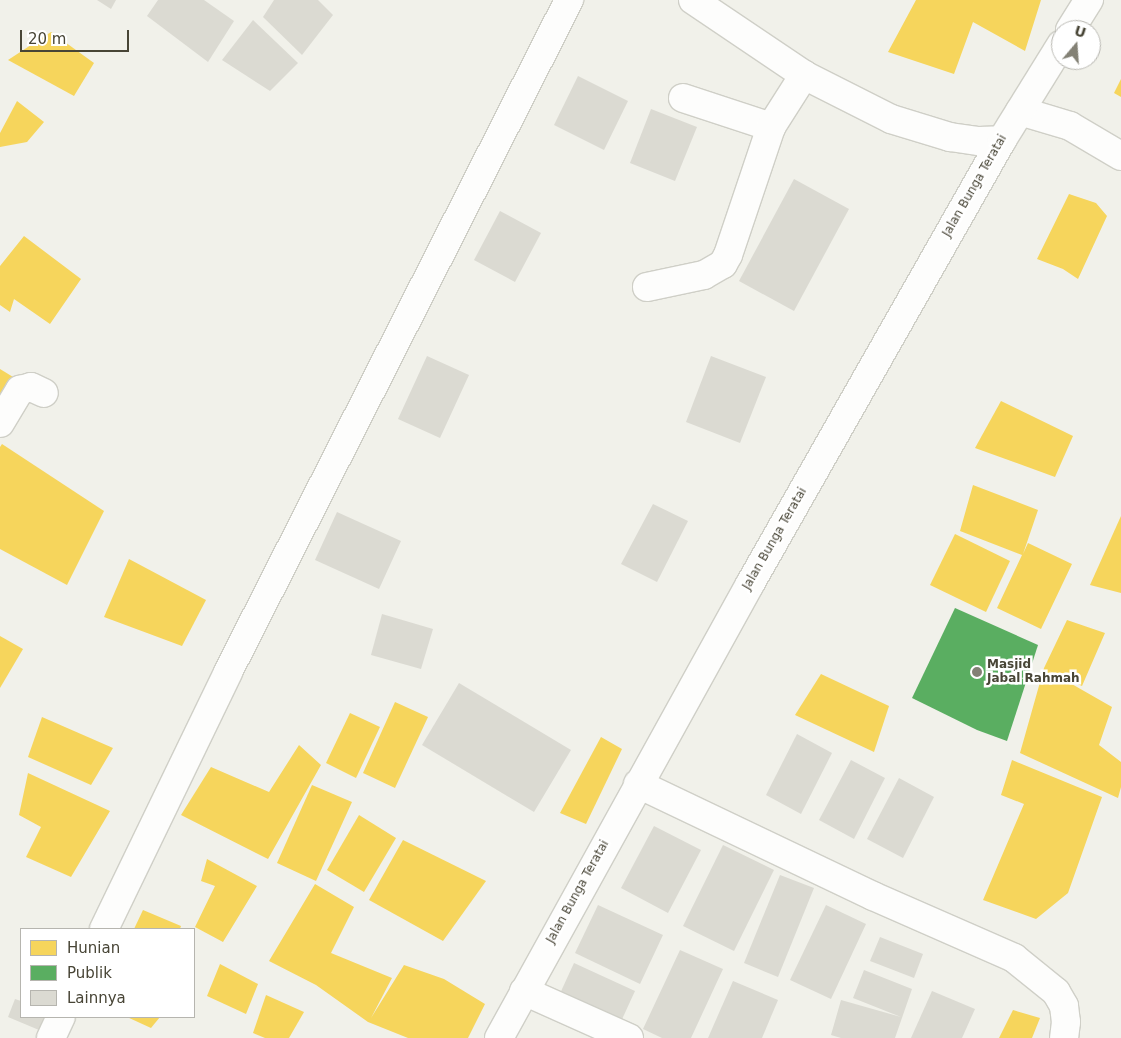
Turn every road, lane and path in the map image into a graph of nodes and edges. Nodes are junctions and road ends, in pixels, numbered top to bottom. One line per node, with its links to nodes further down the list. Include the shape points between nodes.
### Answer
1 (569, 0): 16 (street, via 228,672)
2 (1089, 0): 4 (street)
3 (709, 4): 6 (street)
4 (1076, 20)
5 (1051, 61): 8 (street, Jalan Bunga Teratai)
6 (804, 75): 9 (street); 10 (street, via 891,119 924,131 979,141)
7 (683, 98): 9 (street)
8 (1020, 110): 10 (street, Jalan Bunga Teratai); 11 (street, via 1070,126)
9 (772, 127): 12 (street, via 728,255 722,264 704,276)
10 (1002, 140): 15 (street, Jalan Bunga Teratai)
11 (1121, 156)
12 (647, 287)
13 (44, 393): 14 (street, via 32,387 20,390)
14 (0, 423)
15 (638, 784): 17 (street, Jalan Bunga Teratai); 22 (street, via 873,896 1014,958 1056,992 1064,1006)
16 (104, 928)
17 (524, 991): 20 (street, Jalan Bunga Teratai); 21 (street)
18 (61, 1018): 19 (street)
19 (51, 1038)
20 (499, 1038)
21 (629, 1038)
22 (1064, 1038)

